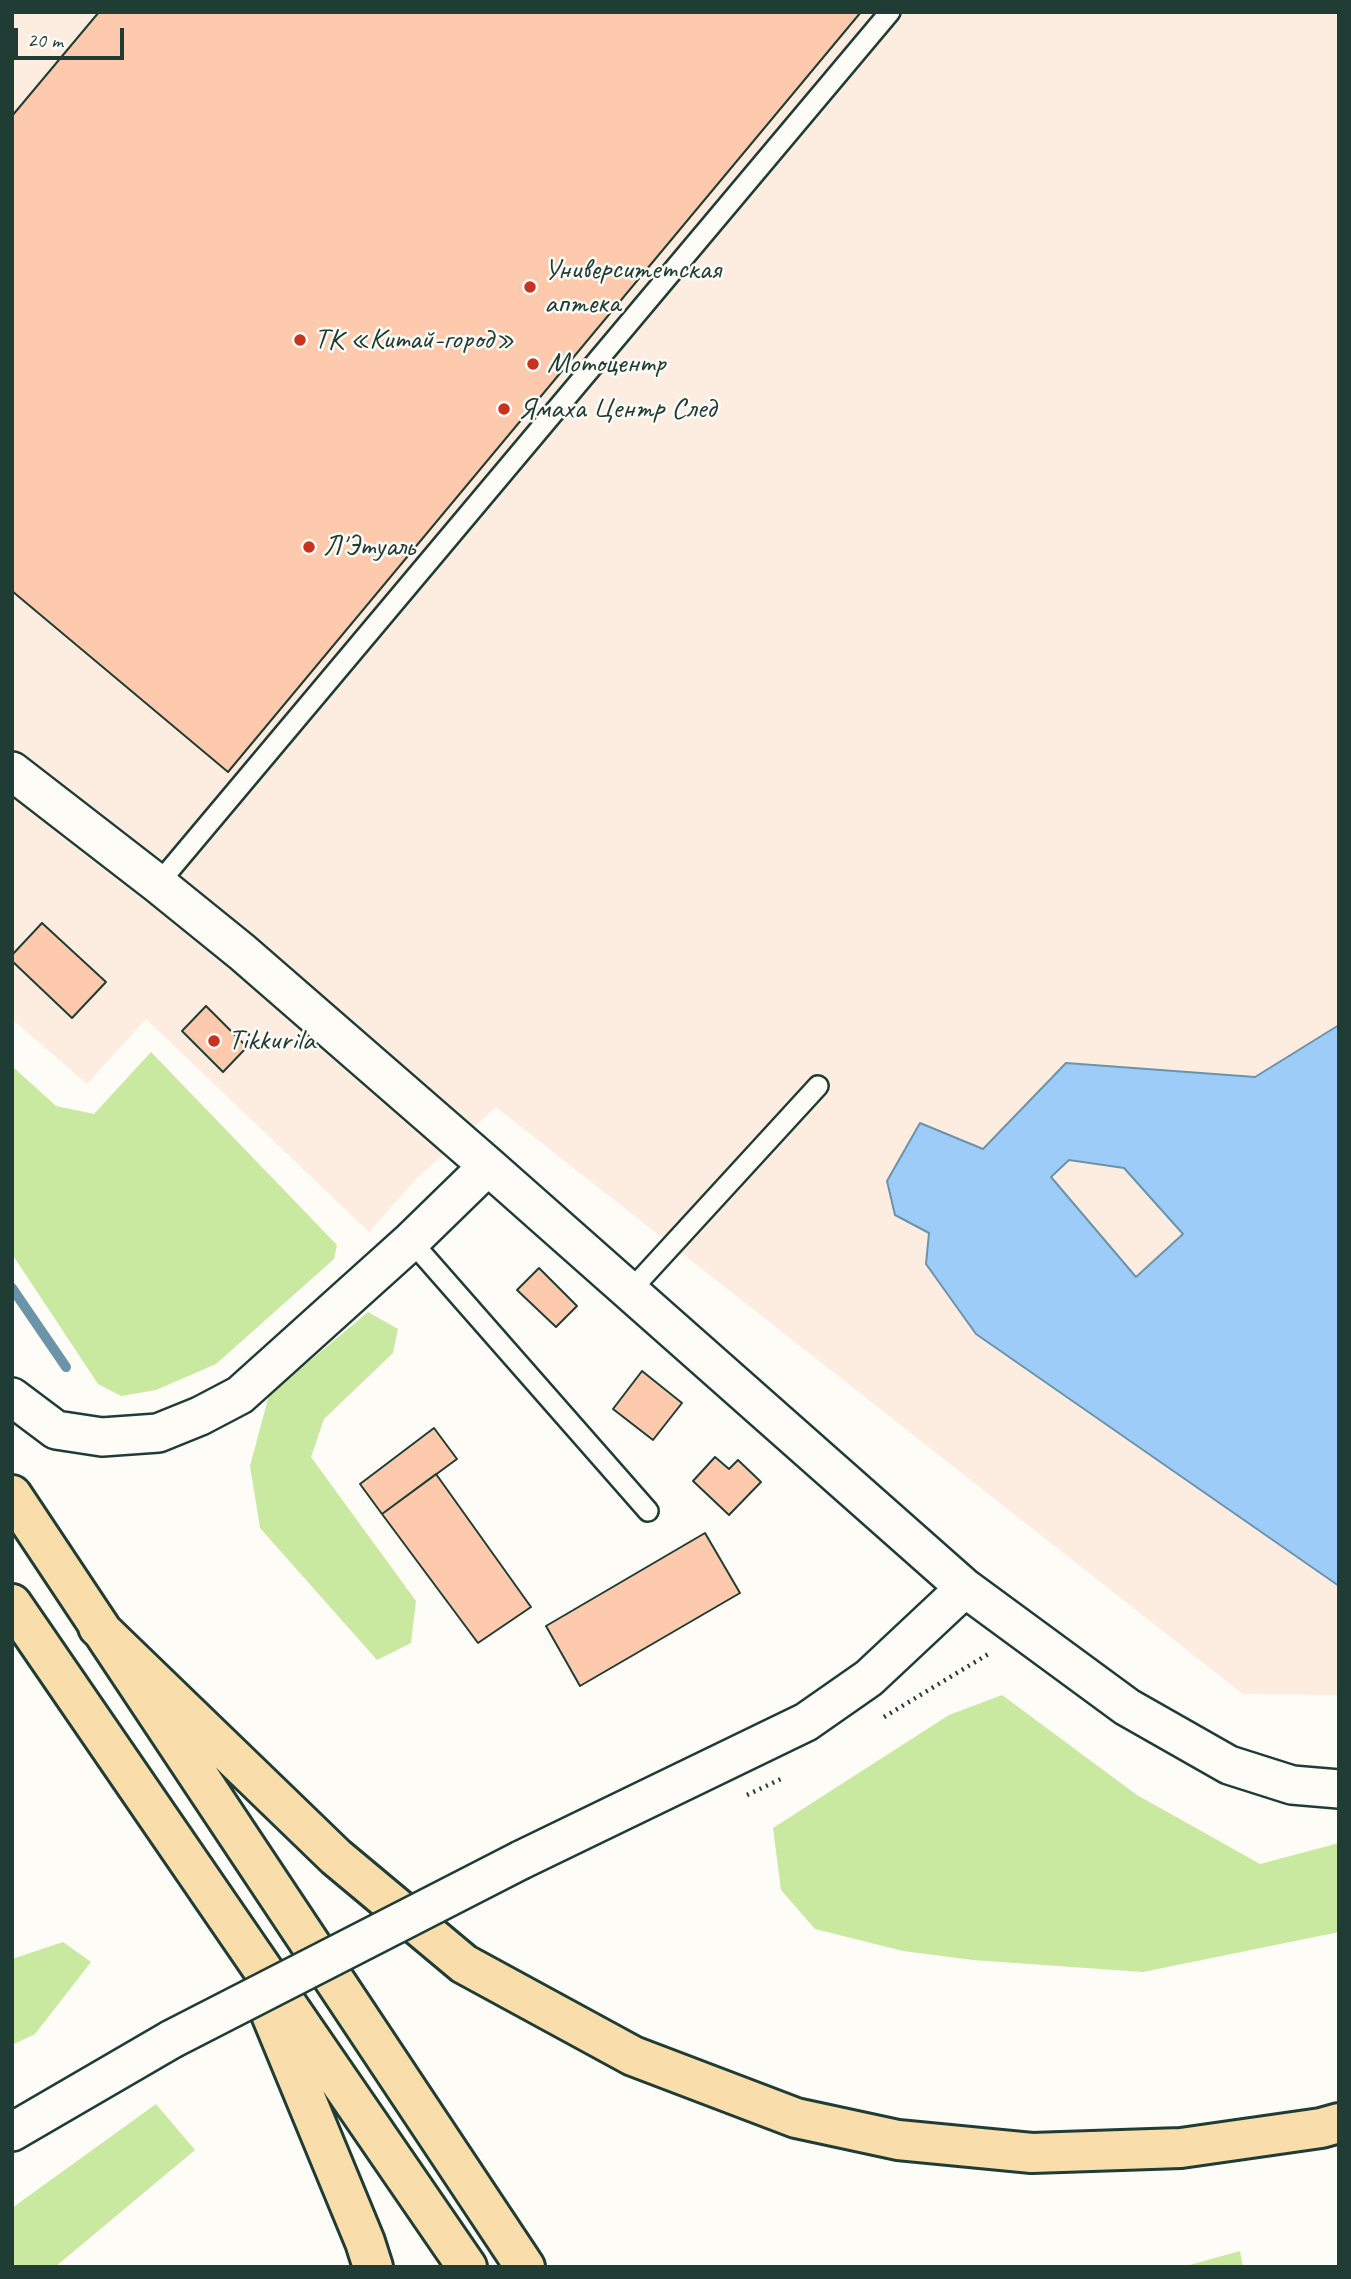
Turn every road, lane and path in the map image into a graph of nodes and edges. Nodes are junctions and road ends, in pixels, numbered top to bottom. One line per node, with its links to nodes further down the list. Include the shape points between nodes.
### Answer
1 (890, 12): 3 (lane)
2 (12, 771): 3 (street)
3 (158, 884): 5 (street)
4 (818, 1086): 7 (lane)
5 (488, 1166): 6 (street); 7 (street)
6 (411, 1241): 8 (street, via 240,1395 158,1433 102,1437 56,1430); 10 (lane)
7 (630, 1291): 11 (street)
8 (12, 1397)
9 (12, 1495): 13 (main road)
10 (648, 1511)
11 (965, 1588): 15 (street, via 1127,1707 1229,1765); 19 (street, bridge, via 869,1678 806,1722 521,1860 172,2039)
12 (12, 1604): 17 (main road)
13 (98, 1627): 18 (main road, via 336,1857 464,1964 633,2056 796,2118 898,2140 1006,2151 1181,2148); 22 (main road)
14 (1339, 1767): 15 (street)
15 (1292, 1785): 16 (street)
16 (1339, 1789)
17 (240, 1937): 20 (main road); 21 (main road)
18 (1339, 2123)
19 (12, 2133)
20 (373, 2267)
21 (467, 2267)
22 (525, 2267)

